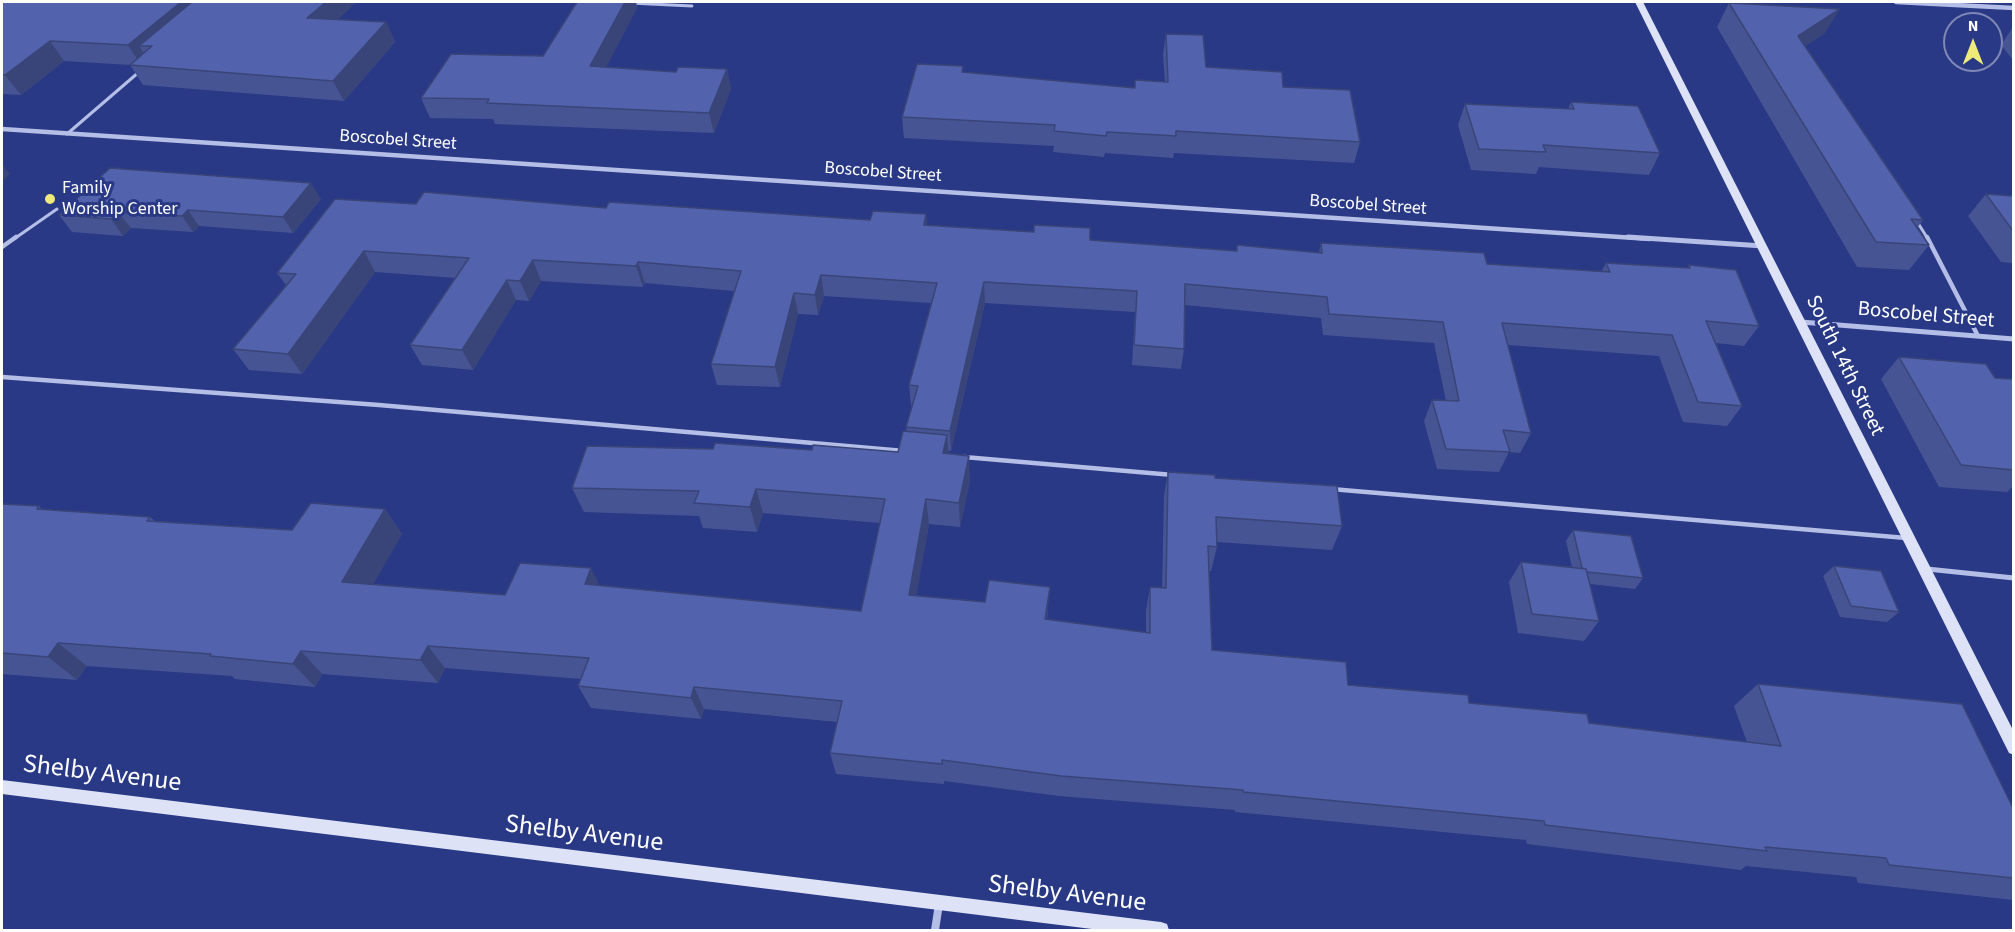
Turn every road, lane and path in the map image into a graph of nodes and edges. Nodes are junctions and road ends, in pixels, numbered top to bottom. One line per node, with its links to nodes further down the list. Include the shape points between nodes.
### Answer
1 (1639, 2): 12 (street, South 14th Street)
2 (1896, 2): 5 (street)
3 (627, 3): 4 (lane)
4 (692, 6)
5 (2013, 8)
6 (143, 68): 8 (lane)
7 (2, 129): 8 (street, Boscobel Street)
8 (67, 134): 12 (street, Boscobel Street)
9 (57, 209): 11 (lane)
10 (1912, 212): 14 (lane)
11 (2, 246)
12 (1763, 246): 13 (street, South 14th Street)
13 (1801, 322): 14 (street, Boscobel Street); 21 (street, South 14th Street)
14 (1978, 336): 15 (street, Boscobel Street)
15 (2013, 339)
16 (2, 377): 17 (lane, via 379,405)
17 (916, 453)
18 (952, 456): 19 (lane)
19 (1179, 476)
20 (1323, 489): 21 (lane)
21 (1908, 538): 22 (street, South 14th Street)
22 (1924, 569): 23 (lane); 24 (street, South 14th Street)
23 (2013, 578)
24 (2013, 748)
25 (2, 787): 26 (street, Shelby Avenue)
26 (939, 903): 27 (street); 28 (street, Shelby Avenue)
27 (935, 930)
28 (1161, 930)

